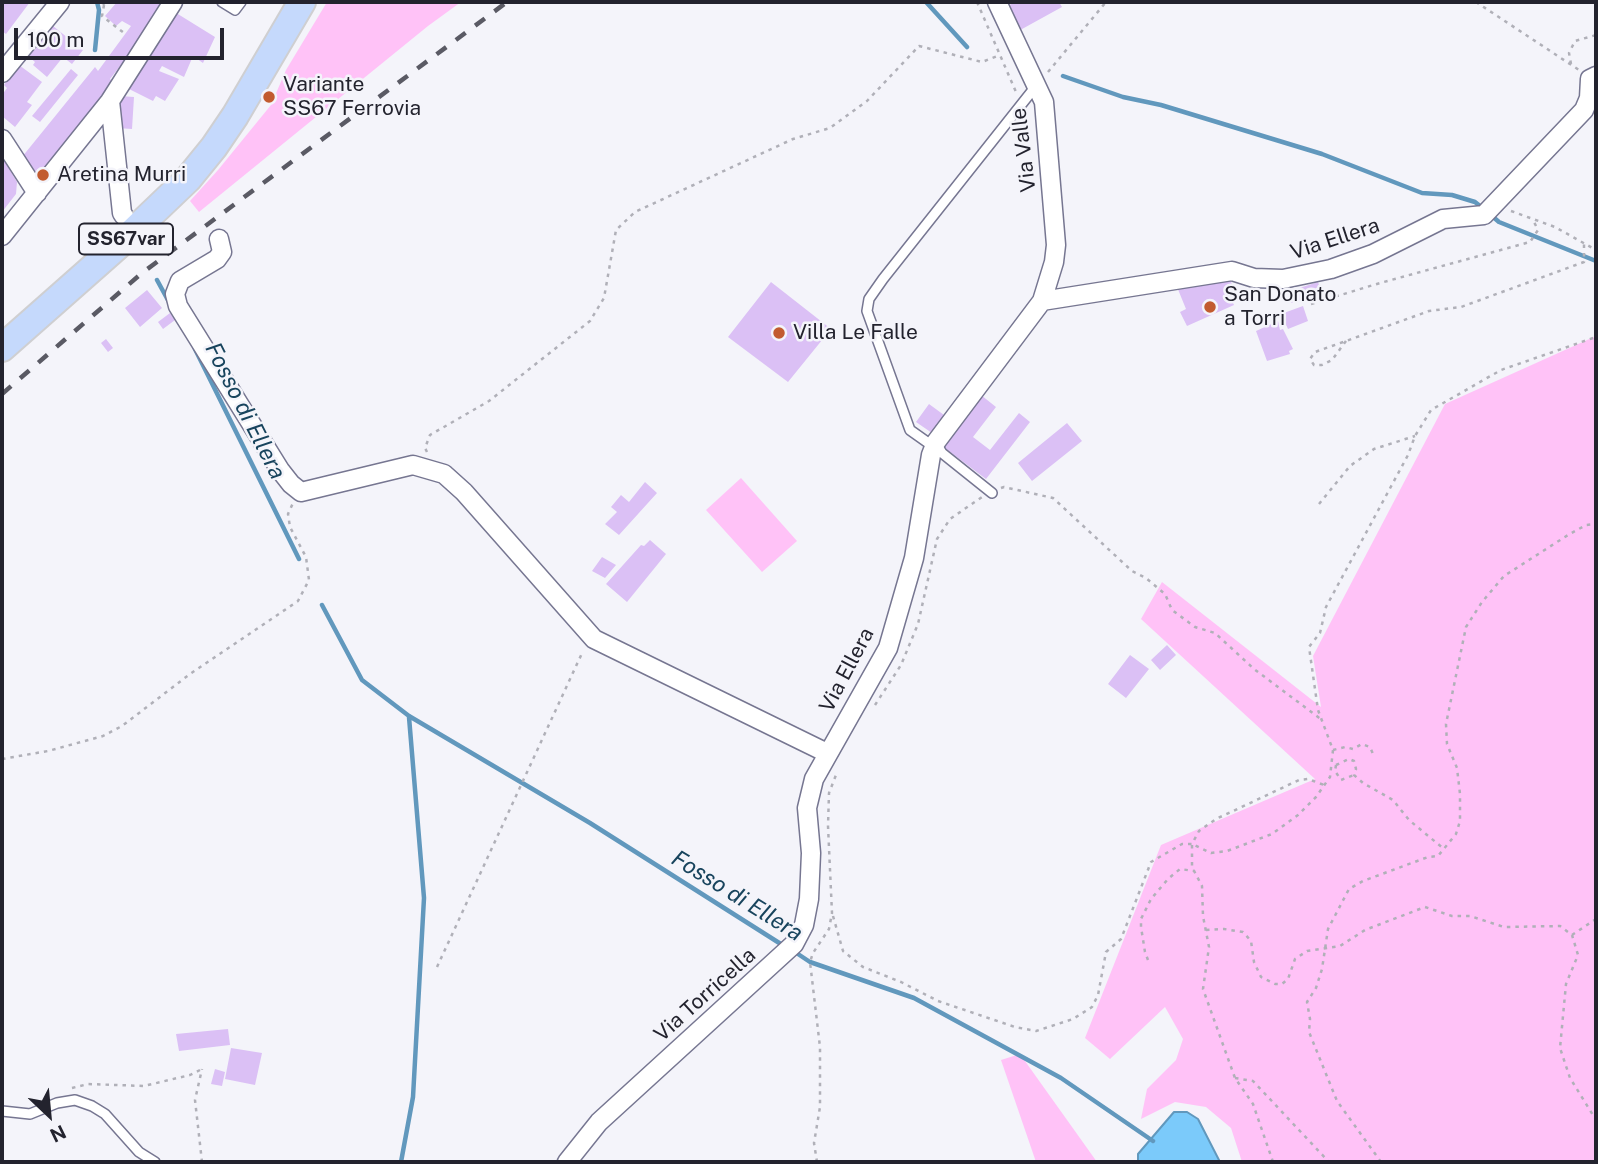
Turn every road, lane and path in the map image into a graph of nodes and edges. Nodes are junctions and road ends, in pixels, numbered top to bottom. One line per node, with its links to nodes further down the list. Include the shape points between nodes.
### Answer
1 (60, 2): 15 (street)
2 (173, 2): 18 (street)
3 (222, 2): 4 (lane, via 235,10)
4 (241, 2)
5 (302, 2): 20 (main road, SS67var)
6 (316, 2): 20 (main road, SS67var, via 281,60)
7 (977, 2): 14 (path)
8 (997, 2): 17 (street, Via Valle)
9 (1106, 2): 17 (path)
10 (1476, 2): 13 (path, via 1571,64 1569,53 1575,41)
11 (105, 3): 12 (path, via 102,16)
12 (124, 33)
13 (1596, 35)
14 (1000, 55): 19 (path); 37 (path, via 982,62 919,46 867,101 830,128 793,139 635,212 616,230 604,298 590,321 489,401 430,435 425,449)
15 (2, 73)
16 (1596, 76): 23 (street, via 1590,79 1584,110)
17 (1037, 86): 19 (lane); 30 (street, Via Valle, via 1049,136 1056,245)
18 (110, 101): 22 (street); 24 (street)
19 (1021, 104): 36 (lane, via 869,299 867,311 910,430)
20 (235, 116): 34 (main road, SS67var, via 206,158 152,215)
21 (2, 139): 22 (street)
22 (37, 193): 26 (street)
23 (1489, 210): 25 (path); 30 (street, Via Ellera, via 1443,219 1373,254 1283,279 1254,278 1232,271)
24 (124, 216)
25 (1532, 220): 28 (path); 31 (path, via 1538,230 1530,242)
26 (2, 236)
27 (219, 239): 38 (street, via 222,252 217,259 180,281 175,294 178,306 280,470)
28 (1584, 243): 29 (path); 33 (path, via 1584,262 1461,307 1429,311)
29 (1596, 250)
30 (1042, 301): 36 (street, Via Ellera)
31 (1311, 304)
32 (1596, 337): 35 (path, via 1501,370 1431,410)
33 (1346, 341): 33 (path, via 1315,352 1310,359 1314,365 1322,365 1332,360)
34 (2, 348)
35 (1415, 436): 40 (path, via 1366,454); 44 (path, via 1326,607 1320,633 1309,647)
36 (935, 444): 39 (lane); 46 (street, Via Ellera, via 914,558 888,648)
37 (436, 471): 38 (street, via 413,465); 42 (street, via 464,492)
38 (301, 492): 48 (path, via 288,514 306,556 309,580 299,601 122,726 103,736)
39 (992, 493): 43 (path, via 950,519 937,540 918,624 901,665); 44 (path, via 1004,486 1053,498 1132,571 1165,594 1172,610 1215,633)
40 (1319, 504)
41 (1596, 524): 54 (path, via 1568,535 1504,576 1466,627 1446,724 1447,744 1457,768 1460,821 1457,834)
42 (591, 635): 46 (street); 62 (path)
43 (872, 711)
44 (1322, 720): 45 (path)
45 (1333, 750): 47 (path, via 1362,744); 49 (path)
46 (827, 753): 69 (street, Via Torricella, via 807,808 809,900 804,925 791,948 599,1122)
47 (1373, 754)
48 (2, 759)
49 (1335, 764): 51 (path, via 1341,780); 51 (path, via 1354,761); 52 (path)
50 (837, 772): 56 (path, via 829,793)
51 (1354, 775): 54 (path, via 1393,800)
52 (1324, 785): 53 (path, via 1299,780 1216,819 1199,831); 53 (path, via 1298,815 1272,834 1211,853)
53 (1192, 844): 55 (path); 56 (path, via 1182,844 1151,862 1121,939 1106,952 1093,1007 1036,1031 938,1001 863,967 843,951)
54 (1444, 849): 60 (path, via 1438,856 1349,889 1328,929)
55 (1194, 871): 58 (path, via 1202,886); 61 (path, via 1180,869 1151,899 1141,919)
56 (832, 913): 70 (path, via 829,929 810,962 820,1047)
57 (1596, 919): 59 (path)
58 (1206, 930): 60 (path, via 1243,932 1251,941 1261,977 1275,984 1288,979 1294,959); 63 (path, via 1209,947 1203,989)
59 (1572, 935): 60 (path, via 1560,926 1504,927 1425,907 1365,930 1340,946); 66 (path, via 1578,955 1566,984 1560,1048 1570,1078)
60 (1326, 948): 73 (path, via 1316,988 1307,1002 1309,1032 1337,1101)
61 (1148, 960)
62 (437, 967)
63 (1235, 1077): 71 (path, via 1253,1104); 72 (path, via 1253,1081)
64 (70, 1088): 68 (path, via 88,1084 144,1086 202,1069 195,1100)
65 (2, 1111): 67 (lane, via 30,1114 75,1100 105,1114 139,1152)
66 (1596, 1120)
67 (155, 1162)
68 (202, 1162)
69 (567, 1162)
70 (817, 1162)
71 (1273, 1162)
72 (1329, 1162)
73 (1381, 1162)

